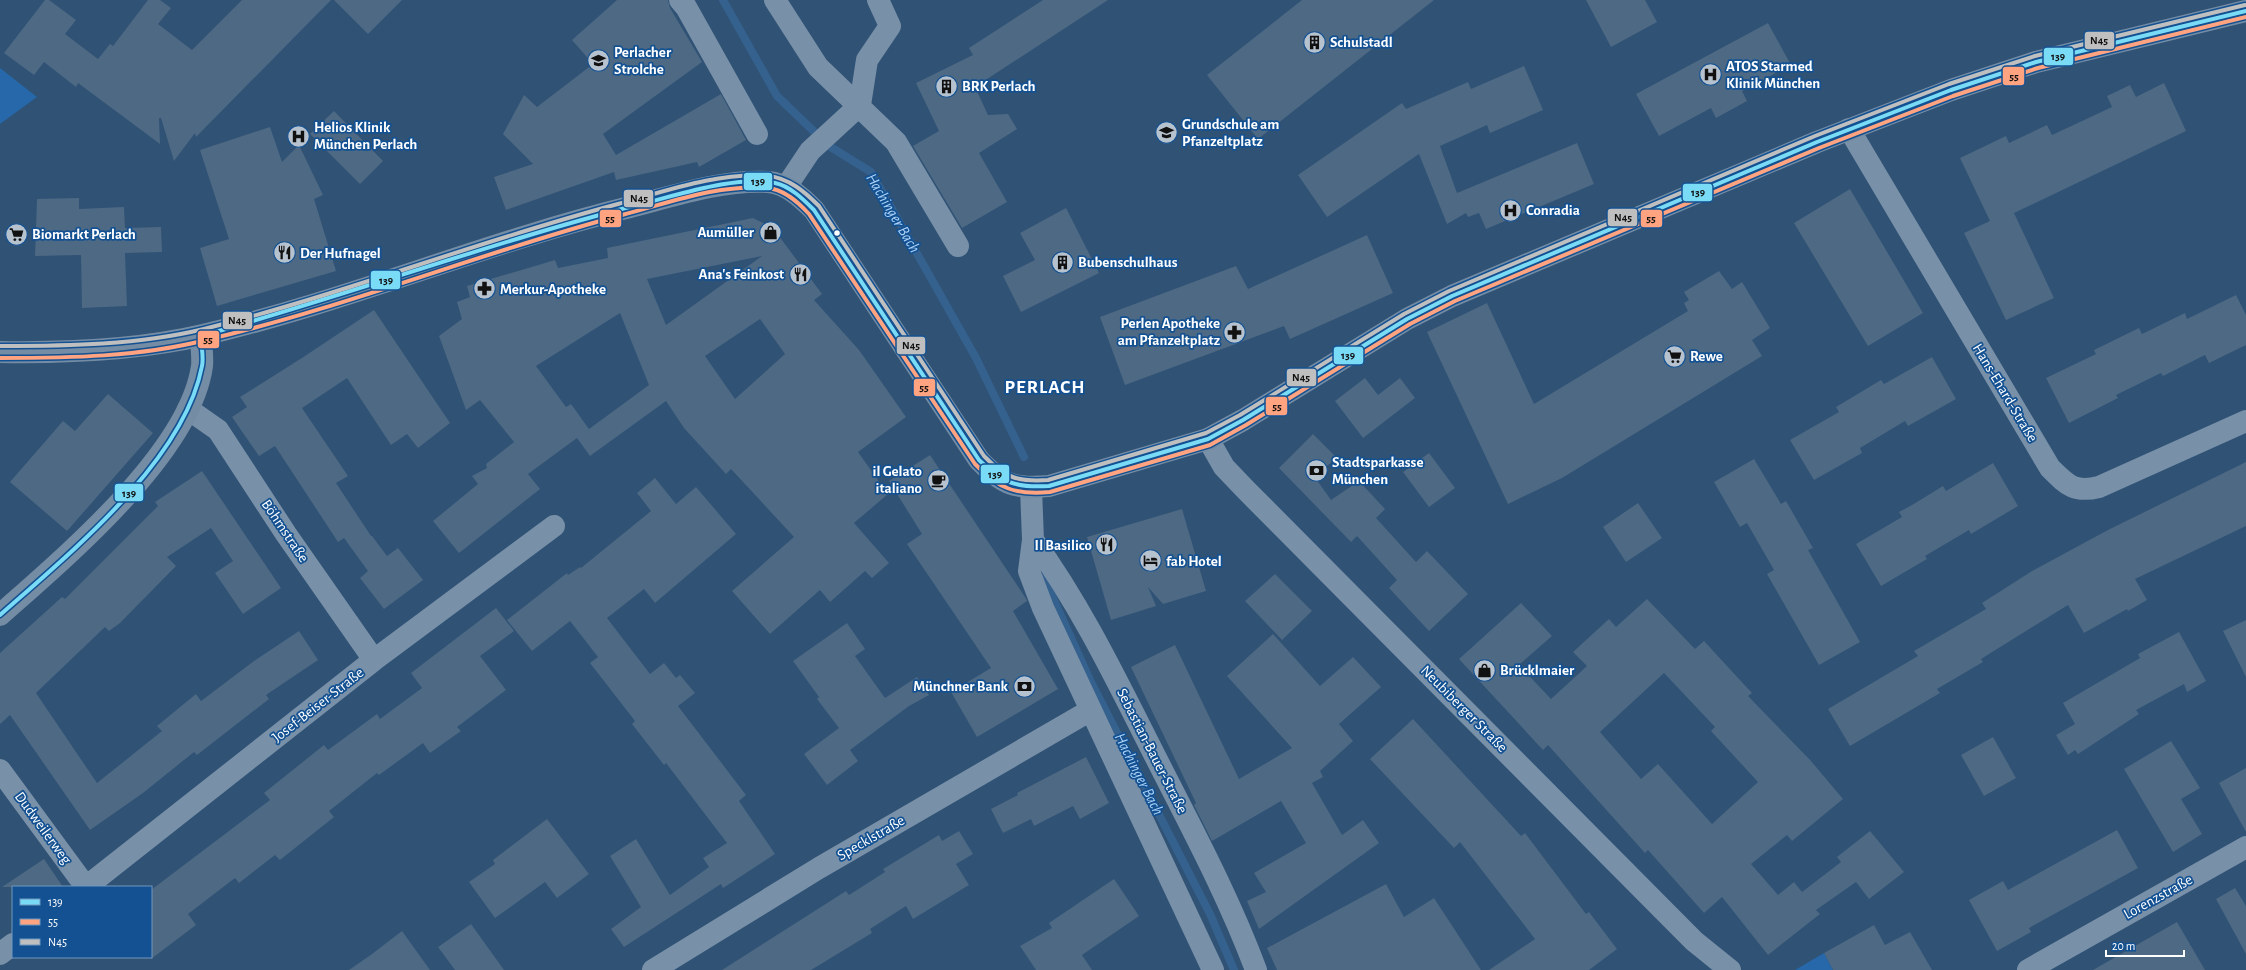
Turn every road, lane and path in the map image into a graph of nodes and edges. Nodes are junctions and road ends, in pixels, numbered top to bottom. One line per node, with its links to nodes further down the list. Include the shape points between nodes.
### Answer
1 (680, 0): 7 (street)
2 (775, 0): 5 (street, via 818,67)
3 (878, 0): 5 (street, via 890,26 867,60)
4 (2246, 11): 6 (main road, via 2036,62 1951,90)
5 (860, 105): 8 (street, via 810,151); 9 (street, via 896,142)
6 (1849, 129): 13 (street, Hans-Ehard-Straße, via 2050,468 2067,486 2086,491 2099,487); 14 (main road, via 1452,296 1407,318)
7 (757, 134)
8 (786, 187): 10 (main road, via 770,182 738,183 610,212 505,242 303,308); 15 (main road, via 802,198 818,216 979,460 1003,482)
9 (958, 246)
10 (201, 336): 11 (main road, via 140,345 44,352); 12 (main road, via 202,365)
11 (0, 352)
12 (188, 410): 18 (main road, via 168,443 126,496); 19 (street, Böhmstraße, via 218,430 286,534)
13 (2246, 421)
14 (1208, 439): 15 (main road, via 1074,481); 30 (street, Neubiberger Straße, via 1224,467 1256,501 1694,941)
15 (1031, 488): 17 (street)
16 (554, 526): 19 (street, Josef-Beiser-Straße)
17 (1033, 540): 20 (street, via 1028,571); 29 (street, Sebastian-Bauer-Straße, via 1069,594 1122,692 1218,880)
18 (0, 615)
19 (374, 660): 24 (street, Josef-Beiser-Straße)
20 (1091, 710): 27 (street, Specklstraße, via 819,868); 28 (street)
21 (0, 770): 23 (street, Dudweilerweg)
22 (2246, 847): 31 (street, Lorenzstraße)
23 (85, 886)
24 (87, 886)
25 (12, 945): 26 (street)
26 (0, 954)
27 (653, 970)
28 (1213, 970)
29 (1256, 970)
30 (1730, 970)
31 (2028, 970)

